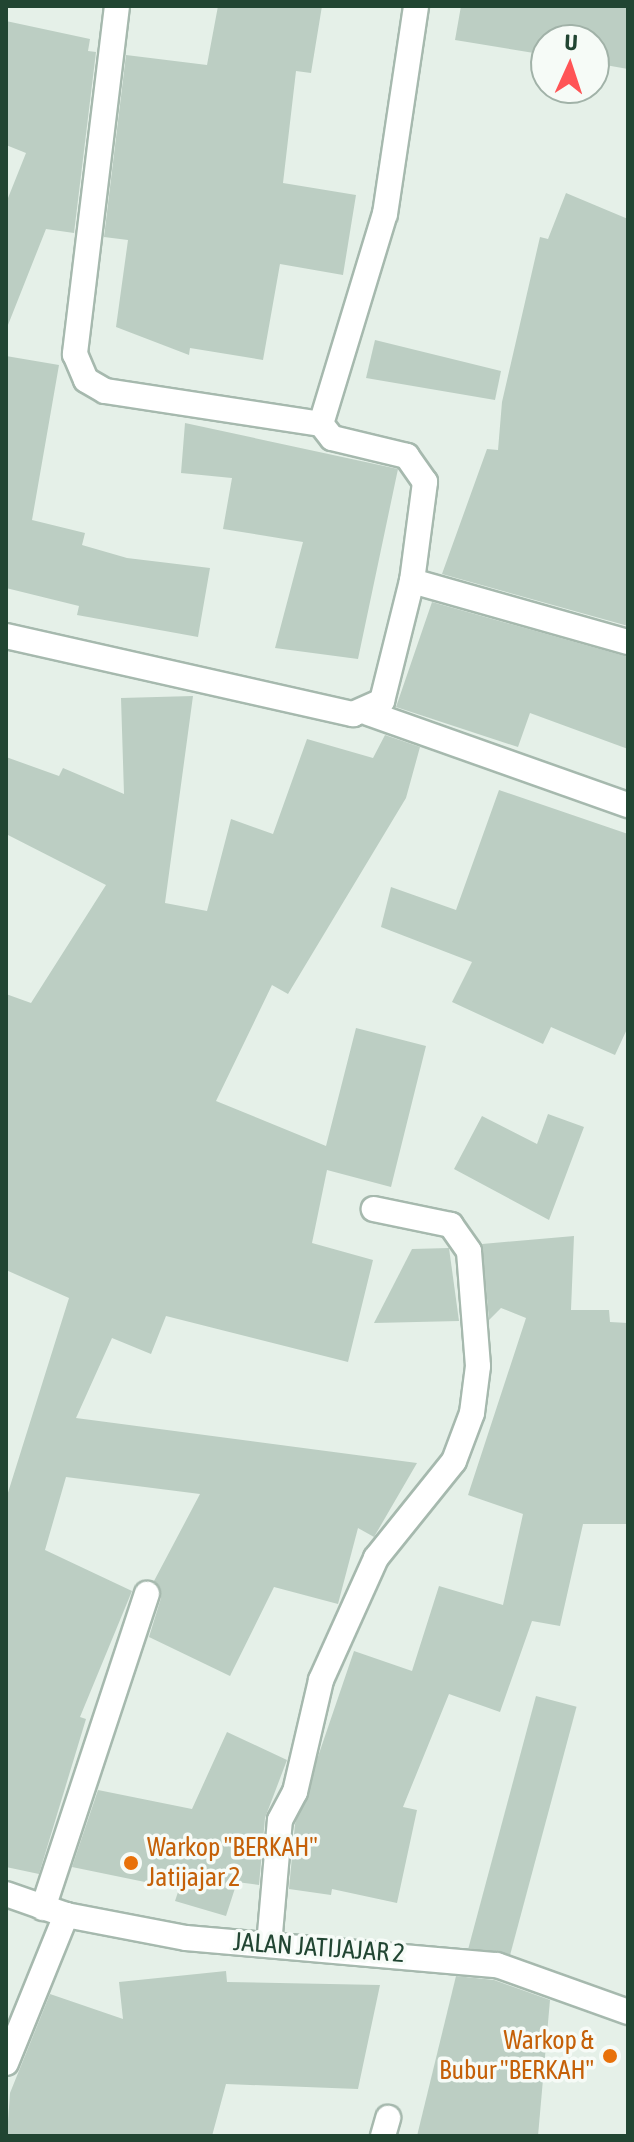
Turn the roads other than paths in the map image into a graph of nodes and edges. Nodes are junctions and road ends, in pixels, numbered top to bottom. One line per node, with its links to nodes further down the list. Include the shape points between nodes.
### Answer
1 (117, 6): 3 (street, via 75,354 86,380 105,391)
2 (416, 6): 3 (street, via 385,214)
3 (321, 424): 4 (street, via 332,438 420,465 425,482)
4 (412, 581): 6 (street); 7 (street, via 382,701)
5 (6, 636): 7 (street)
6 (628, 642)
7 (368, 713): 8 (street)
8 (628, 805)
9 (374, 1209): 13 (street, via 451,1225 469,1251 478,1366 472,1413 454,1461 376,1558 321,1680 295,1792 280,1820)
10 (147, 1594): 12 (street)
11 (6, 1894): 12 (street, JALAN JATIJAJAR 2)
12 (55, 1911): 13 (street, JALAN JATIJAJAR 2); 15 (street)
13 (269, 1945): 14 (street, JALAN JATIJAJAR 2, via 497,1965)
14 (627, 2009)
15 (6, 2063)

